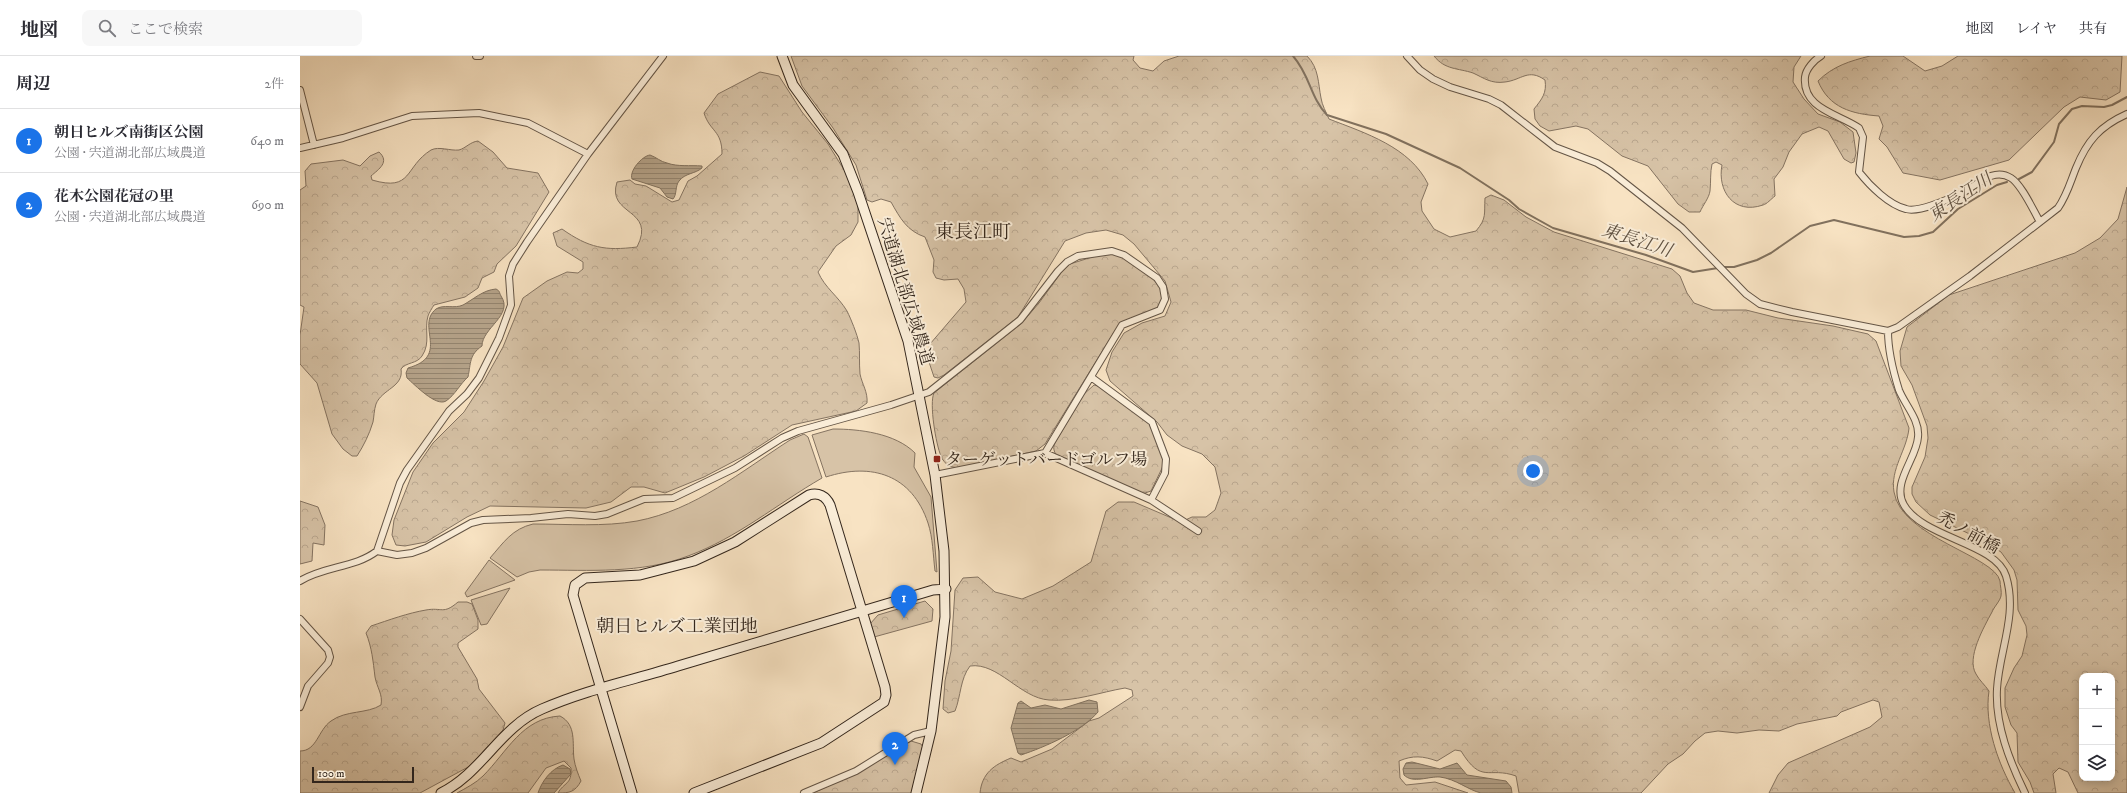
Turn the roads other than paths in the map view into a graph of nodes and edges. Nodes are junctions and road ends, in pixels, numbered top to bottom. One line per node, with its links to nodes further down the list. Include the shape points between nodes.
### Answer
1 (476, 56): 2 (street)
2 (480, 56)
3 (663, 56): 11 (street)
4 (782, 56): 15 (street, 宍道湖北部広域農道, via 793,85 835,140 850,169 901,316)
5 (1408, 56): 13 (street, via 1420,70 1433,79 1501,105 1556,147 1597,163 1610,172 1682,228 1746,294 1760,304)
6 (1821, 56): 12 (street, via 1811,64 1806,74 1804,86 1808,97 1818,106 1859,128 1863,137 1859,172 1895,205 1906,210 1918,210 1964,191 1988,177 2002,175 2012,179 2018,186)
7 (300, 90): 9 (street)
8 (2127, 114): 12 (street, via 2109,122 2095,134 2076,168 2066,196 2058,208)
9 (314, 145): 10 (street); 11 (street, via 412,116 479,113 528,123)
10 (300, 148)
11 (588, 154): 20 (street, via 513,264 509,276 511,305 499,338 479,378 449,411 407,470 400,483)
12 (2040, 222): 13 (street, via 1948,292 1898,327)
13 (1888, 331): 33 (street, 禿ノ前橋, via 1890,357 1900,390 1918,427 1917,444 1902,480 1900,493 1903,504 1936,531 1986,554 1999,564 2006,574 2010,600 2009,623 1996,707 2012,766)
14 (1091, 377): 15 (street, via 1122,325 1160,310 1165,299 1158,278 1124,255 1112,251 1078,256 1067,262 1020,320 929,392); 16 (street); 18 (street, via 1152,422 1166,459 1165,473)
15 (919, 395): 17 (street, 宍道湖北部広域農道); 20 (street, via 798,430 735,468 673,498 644,499 607,514 595,516 568,514 483,520 471,523 412,553 397,555)
16 (1045, 453): 17 (street); 18 (street)
17 (935, 475): 22 (street, 宍道湖北部広域農道)
18 (1151, 500): 19 (street)
19 (1198, 531)
20 (377, 551): 21 (street, via 368,558 310,575)
21 (300, 581)
22 (946, 589): 23 (street, via 933,590); 27 (street, 宍道湖北部広域農道, via 942,650)
23 (862, 611): 25 (street); 25 (street, via 829,502 821,495 812,494 735,542 694,561 640,575 590,578 577,583 573,596); 30 (street, via 885,687 884,702 820,743)
24 (300, 619): 26 (street, via 328,650 330,657 328,663 308,686)
25 (601, 689): 28 (street, via 530,715 514,727 467,777); 29 (street)
26 (300, 707)
27 (931, 731): 31 (street, via 914,735 856,771); 32 (street, 宍道湖北部広域農道)
28 (441, 793)
29 (632, 793)
30 (694, 793)
31 (804, 793)
32 (916, 793)
33 (2025, 793)

